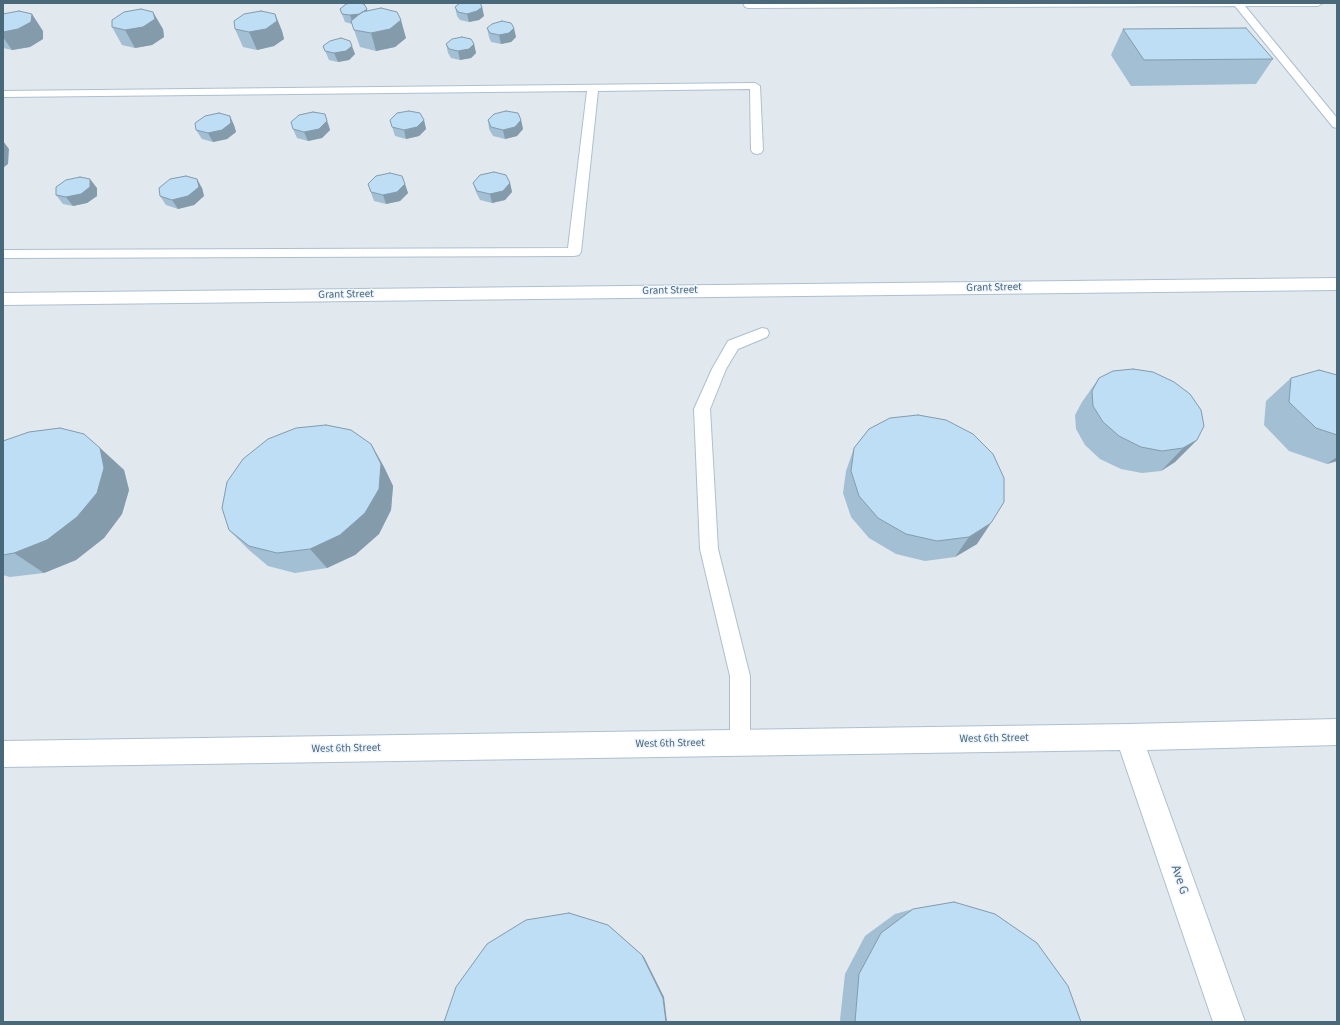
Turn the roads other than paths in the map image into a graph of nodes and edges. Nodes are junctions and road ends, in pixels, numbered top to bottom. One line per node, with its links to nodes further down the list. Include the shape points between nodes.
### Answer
1 (748, 3): 3 (lane)
2 (1318, 3): 3 (lane)
3 (1237, 4): 6 (lane)
4 (593, 88): 5 (lane); 7 (lane, via 755,86); 8 (lane, via 574,252)
5 (3, 94)
6 (1337, 125)
7 (757, 150)
8 (3, 254)
9 (1337, 284): 10 (street, Grant Street)
10 (3, 299)
11 (762, 332): 14 (lane, via 733,345 719,369 702,409 709,549 740,676)
12 (1337, 732): 13 (street, West 6th Street)
13 (1129, 737): 14 (street, West 6th Street); 16 (street, Ave G)
14 (740, 743): 15 (street, West 6th Street)
15 (3, 754)
16 (1229, 1022)

